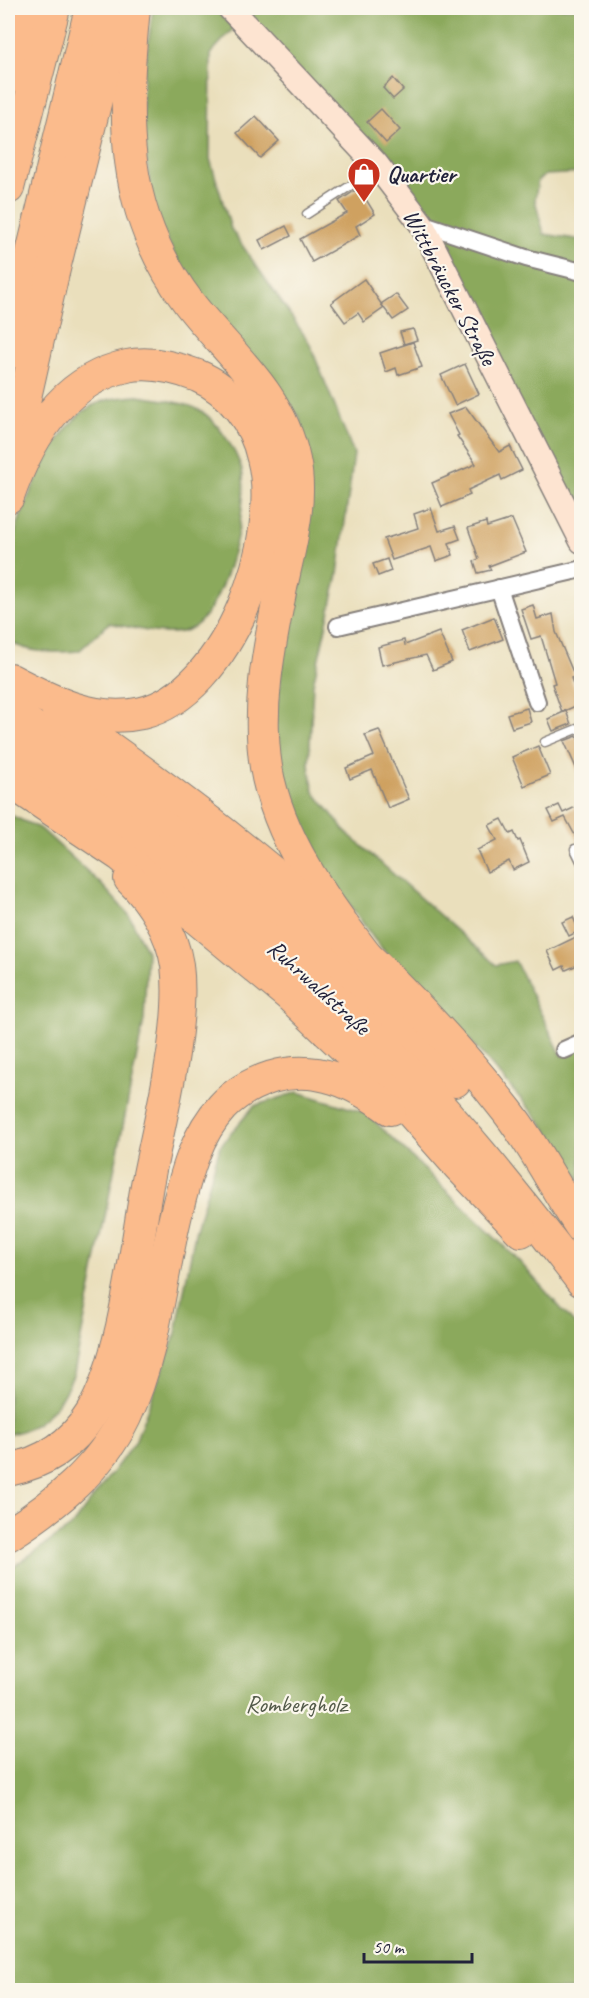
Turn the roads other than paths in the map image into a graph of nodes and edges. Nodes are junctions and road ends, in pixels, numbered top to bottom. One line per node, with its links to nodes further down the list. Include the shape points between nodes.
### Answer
1 (26, 8): 7 (highway)
2 (54, 8): 9 (highway)
3 (91, 8): 13 (highway)
4 (118, 8): 14 (highway)
5 (134, 8): 30 (highway, via 126,106 128,149 133,184 151,242 190,304 242,362 278,412 289,435 295,463 292,532 266,672 266,768 298,853)
6 (230, 8): 8 (main road, Wittbräucker Straße)
7 (8, 78)
8 (379, 168): 10 (lane); 11 (main road, Wittbräucker Straße)
9 (8, 188)
10 (307, 214)
11 (421, 223): 12 (street); 16 (main road, Wittbräucker Straße)
12 (582, 272)
13 (8, 353)
14 (8, 477)
15 (8, 497): 20 (highway, via 30,447 65,398 109,370 155,364 208,380 231,398 250,422 260,449 267,493 256,565 239,614 221,650 186,691 142,713 115,716 69,707)
16 (582, 541)
17 (582, 569): 18 (street)
18 (499, 588): 19 (street); 21 (street)
19 (338, 626)
20 (8, 678): 30 (highway, via 195,811 306,901)
21 (537, 702)
22 (8, 710): 34 (highway, via 193,844 317,947 397,1020 484,1111)
23 (582, 727): 24 (lane)
24 (545, 742)
25 (8, 744): 35 (highway, Ruhrwaldstraße, via 190,877 371,1034 506,1183)
26 (8, 780): 27 (highway)
27 (69, 824): 33 (highway, via 136,868 290,995 404,1104); 37 (highway, via 138,886 155,910 177,963 179,992 124,1311 104,1387 75,1436 54,1453)
28 (574, 849): 29 (lane)
29 (582, 863)
30 (367, 957): 34 (highway, via 509,1113)
31 (582, 1042): 32 (street)
32 (564, 1050)
33 (458, 1166): 36 (highway, via 520,1229); 38 (highway, via 391,1109 344,1080 302,1072 280,1075 240,1091 222,1106 192,1158 167,1248 145,1360 123,1420 85,1474 45,1510)
34 (581, 1226)
35 (582, 1281)
36 (582, 1301)
37 (8, 1470)
38 (8, 1535)

